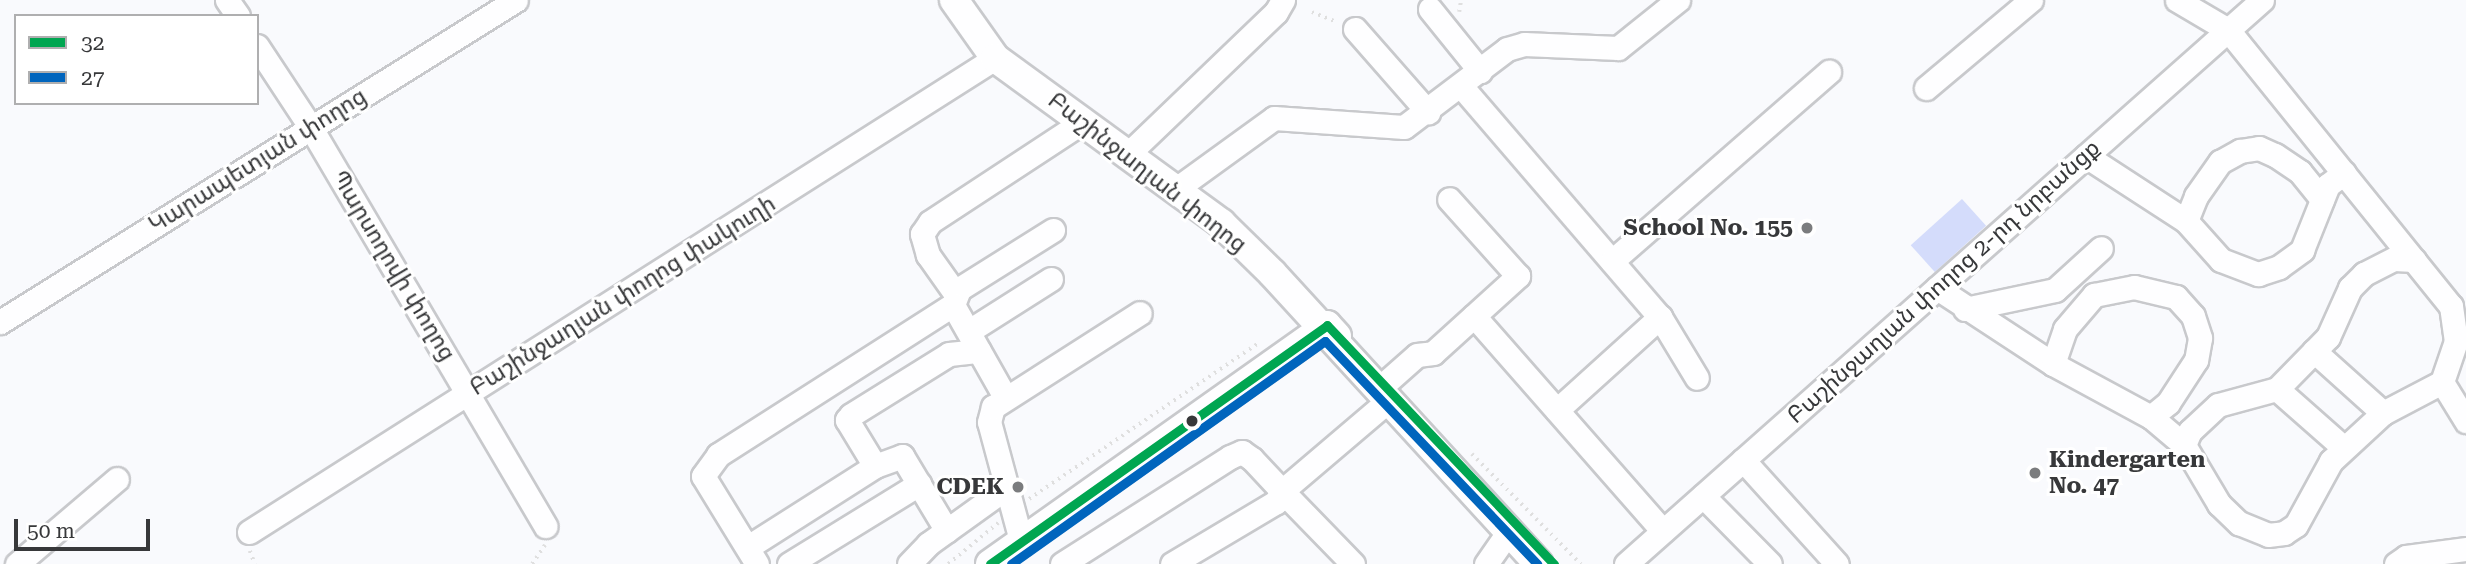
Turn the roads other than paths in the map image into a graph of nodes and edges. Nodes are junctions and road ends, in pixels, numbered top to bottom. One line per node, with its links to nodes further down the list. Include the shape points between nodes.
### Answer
1 (516, 0): 19 (street, Կարապետյան փողոց)
2 (954, 0): 12 (main road, Բաշինջաղյան փողոց)
3 (1283, 0): 20 (street, via 1276,12)
4 (1678, 0): 13 (street, via 1618,48 1524,44 1507,49)
5 (2031, 0): 16 (street)
6 (2177, 0): 10 (street)
7 (2262, 0): 10 (street, Բաշինջաղյան փողոց 2-րդ նրբանցք)
8 (1430, 9): 13 (street)
9 (1355, 29): 17 (street)
10 (2228, 30): 21 (street, Բաշինջաղյան փողոց 2-րդ նրբանցք); 22 (street)
11 (259, 49): 19 (street, Պարսողովի փողոց)
12 (995, 58): 18 (main road, Բաշինջաղյան փողոց); 47 (street, Բաշինջաղյան փողոց փակուղի)
13 (1480, 71): 15 (street)
14 (1829, 72): 30 (street)
15 (1461, 86): 17 (street); 30 (street)
16 (1927, 88)
17 (1428, 112): 23 (street, via 1404,127 1273,118)
18 (1083, 122): 20 (main road, Բաշինջաղյան փողոց); 33 (street, via 930,222 922,234 928,255)
19 (311, 128): 38 (street, Կարապետյան փողոց); 47 (street, Պարսողովի փողոց)
20 (1128, 154): 23 (main road, Բաշինջաղյան փողոց)
21 (2086, 156): 26 (street); 32 (street, Բաշինջաղյան փողոց 2-րդ նրբանցք)
22 (2344, 173): 25 (street, via 2328,185); 29 (street)
23 (1176, 189): 39 (main road, Բաշինջաղյան փողոց, via 1221,223)
24 (1449, 199): 36 (street, via 1518,276)
25 (2322, 199): 26 (street, via 2300,172 2275,155 2259,148 2240,151 2220,162 2196,196); 26 (street, via 2302,250 2279,268 2258,274 2221,260)
26 (2186, 221)
27 (1054, 230): 33 (street)
28 (2101, 248): 34 (street, via 2055,290)
29 (2414, 260): 41 (street, via 2394,260 2364,274 2350,288 2328,337); 44 (street, via 2451,306 2457,321 2456,341)
30 (1612, 261): 37 (street)
31 (1051, 279): 40 (street)
32 (1937, 288): 34 (street); 55 (street, Բաշինջաղյան փողոց 2-րդ նրբանցք)
33 (954, 299): 40 (street); 69 (street, via 706,467 703,476 708,486)
34 (1965, 309): 42 (street)
35 (1140, 313): 48 (street)
36 (1475, 316): 46 (street, via 1433,353 1418,355); 49 (street)
37 (1660, 317): 43 (street); 49 (street)
38 (0, 322)
39 (1327, 328): 46 (main road, Բաշինջաղյան փողոց); 67 (main road)
40 (974, 341): 48 (street); 56 (street, via 851,415 847,420)
41 (2314, 351): 45 (street); 50 (street)
42 (2053, 364): 51 (street); 51 (street, via 2065,329 2094,295 2134,287 2176,297 2193,316 2200,338 2196,360 2175,393)
43 (1697, 378)
44 (2442, 382): 50 (street); 52 (street)
45 (2277, 389): 53 (street, via 2218,405 2190,432); 54 (street)
46 (1387, 392): 60 (street); 64 (main road, Բաշինջաղյան փողոց); 80 (main road, Բաշինջաղյան փողոց)
47 (468, 394): 62 (street, Պարսողովի փողոց); 66 (street, Բաշինջաղյան փողոց փակուղի)
48 (1005, 397): 59 (street, via 993,407 989,422)
49 (1557, 410): 65 (street)
50 (2383, 413): 54 (street)
51 (2151, 417): 53 (street)
52 (2466, 421)
53 (2184, 445): 54 (street, via 2219,504 2239,523 2268,535 2296,525 2318,478)
54 (2344, 448)
55 (1743, 460): 61 (street, Բաշինջաղյան փողոց 2-րդ նրբանցք); 83 (street)
56 (874, 466): 58 (street, via 902,456); 69 (street)
57 (117, 479): 70 (street)
58 (919, 484): 63 (street); 71 (street)
59 (1006, 488): 63 (street); 67 (street)
60 (1282, 491): 75 (street, via 1242,452); 76 (street, via 1276,502); 77 (street)
61 (1703, 496): 65 (street, Բաշինջաղյան փողոց 2-րդ նրբանցք); 82 (street)
62 (545, 526)
63 (947, 531): 72 (street)
64 (1509, 531): 78 (street); 79 (main road, Բաշինջաղյան փողոց)
65 (1663, 531): 81 (street, Բաշինջաղյան փողոց 2-րդ նրբանցք)
66 (249, 532)
67 (1021, 542): 73 (main road); 74 (main road)
68 (2466, 549): 84 (street, via 2406,557)
69 (752, 555)
70 (17, 564)
71 (789, 564)
72 (909, 564)
73 (990, 564)
74 (997, 564)
75 (1062, 564)
76 (1172, 564)
77 (1353, 564)
78 (1486, 564)
79 (1539, 564)
80 (1555, 564)
81 (1626, 564)
82 (1770, 564)
83 (1837, 564)
84 (2396, 564)

